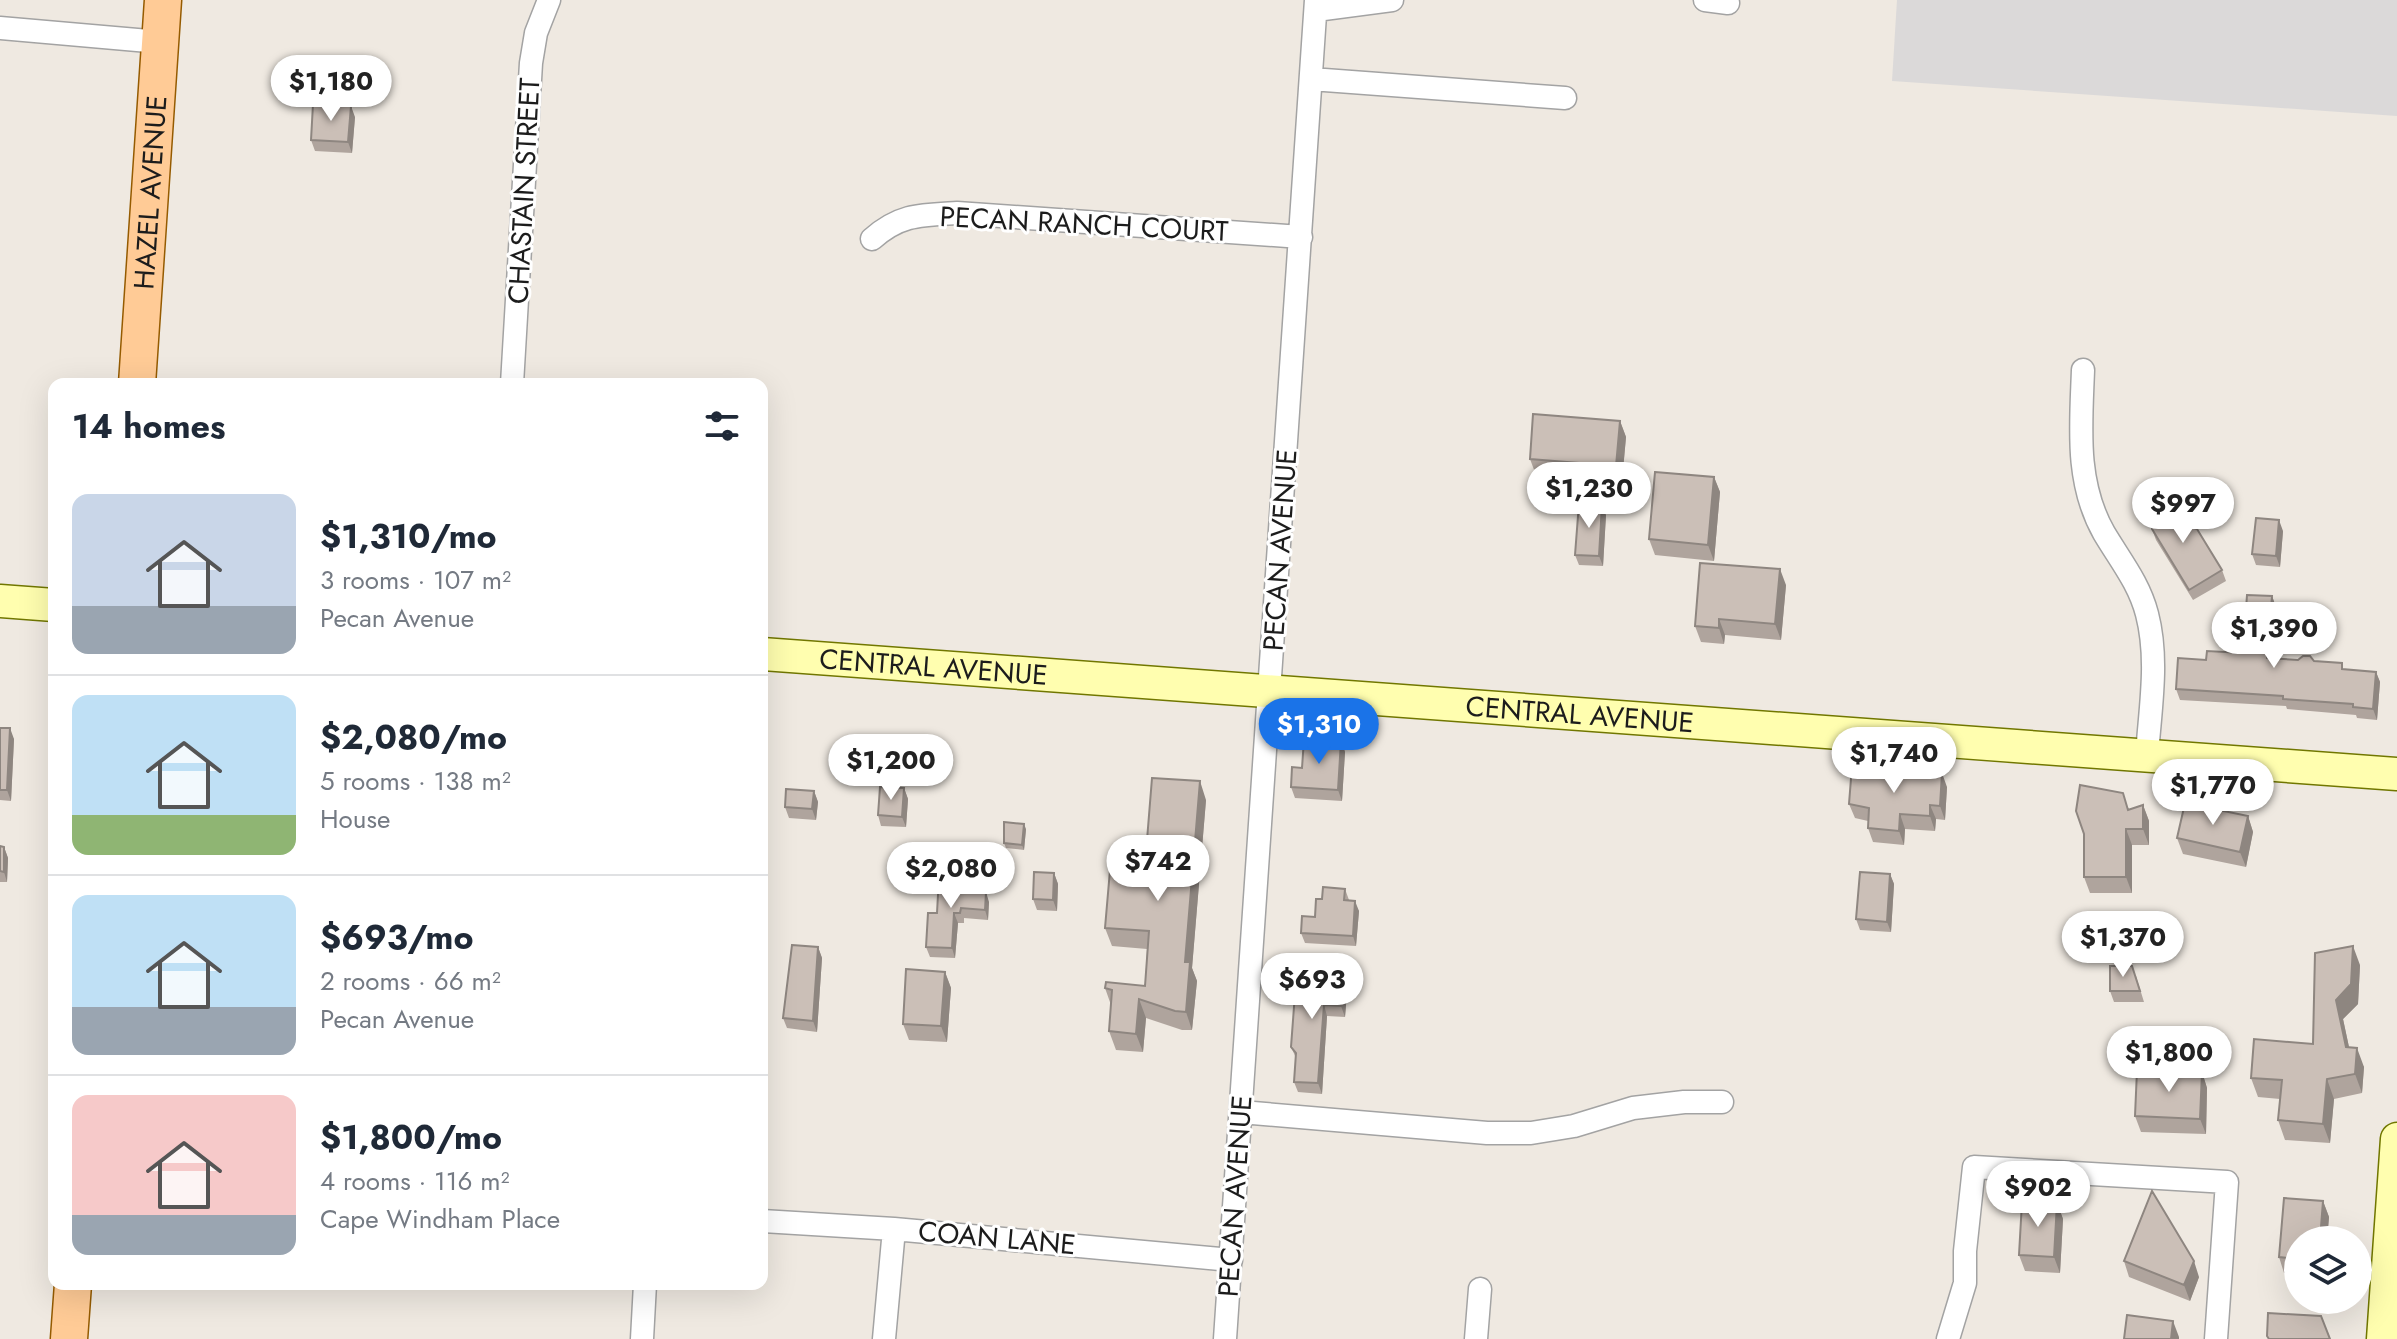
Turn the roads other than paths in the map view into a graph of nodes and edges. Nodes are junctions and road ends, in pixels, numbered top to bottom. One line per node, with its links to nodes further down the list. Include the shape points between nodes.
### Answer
1 (163, 0): 8 (main road, HAZEL AVENUE)
2 (549, 0): 15 (street, CHASTAIN STREET, via 531,63)
3 (1392, 0): 6 (street)
4 (1705, 0): 5 (street)
5 (1728, 3)
6 (1316, 5): 9 (street, PECAN AVENUE)
7 (0, 28): 8 (street)
8 (160, 42): 14 (main road, HAZEL AVENUE)
9 (1311, 79): 10 (street); 11 (street, PECAN AVENUE)
10 (1565, 98)
11 (1301, 237): 12 (street, PECAN RANCH COURT, via 957,213 899,220); 19 (street, PECAN AVENUE)
12 (872, 239)
13 (2083, 370): 20 (street, via 2085,483 2103,532 2139,590 2151,634)
14 (137, 378)
15 (512, 378)
16 (0, 601): 17 (street)
17 (48, 605)
18 (768, 654): 19 (street, CENTRAL AVENUE)
19 (1270, 691): 20 (street, CENTRAL AVENUE); 23 (street, PECAN AVENUE)
20 (2147, 755): 21 (street, CENTRAL AVENUE)
21 (2397, 774)
22 (1722, 1102): 23 (street, via 1633,1108 1531,1133)
23 (1241, 1112): 27 (street, PECAN AVENUE)
24 (2396, 1156): 31 (street)
25 (768, 1221): 26 (street, COAN LANE)
26 (894, 1229): 27 (street, COAN LANE); 34 (street)
27 (1231, 1260): 35 (street, PECAN AVENUE)
28 (1480, 1289): 36 (street)
29 (73, 1290): 32 (main road)
30 (645, 1290): 33 (street)
31 (2388, 1335)
32 (69, 1339)
33 (642, 1339)
34 (884, 1339)
35 (1225, 1339)
36 (1476, 1339)
37 (1948, 1339): 38 (street, via 1965,1283 1974,1167 2227,1182)
38 (2216, 1339)

